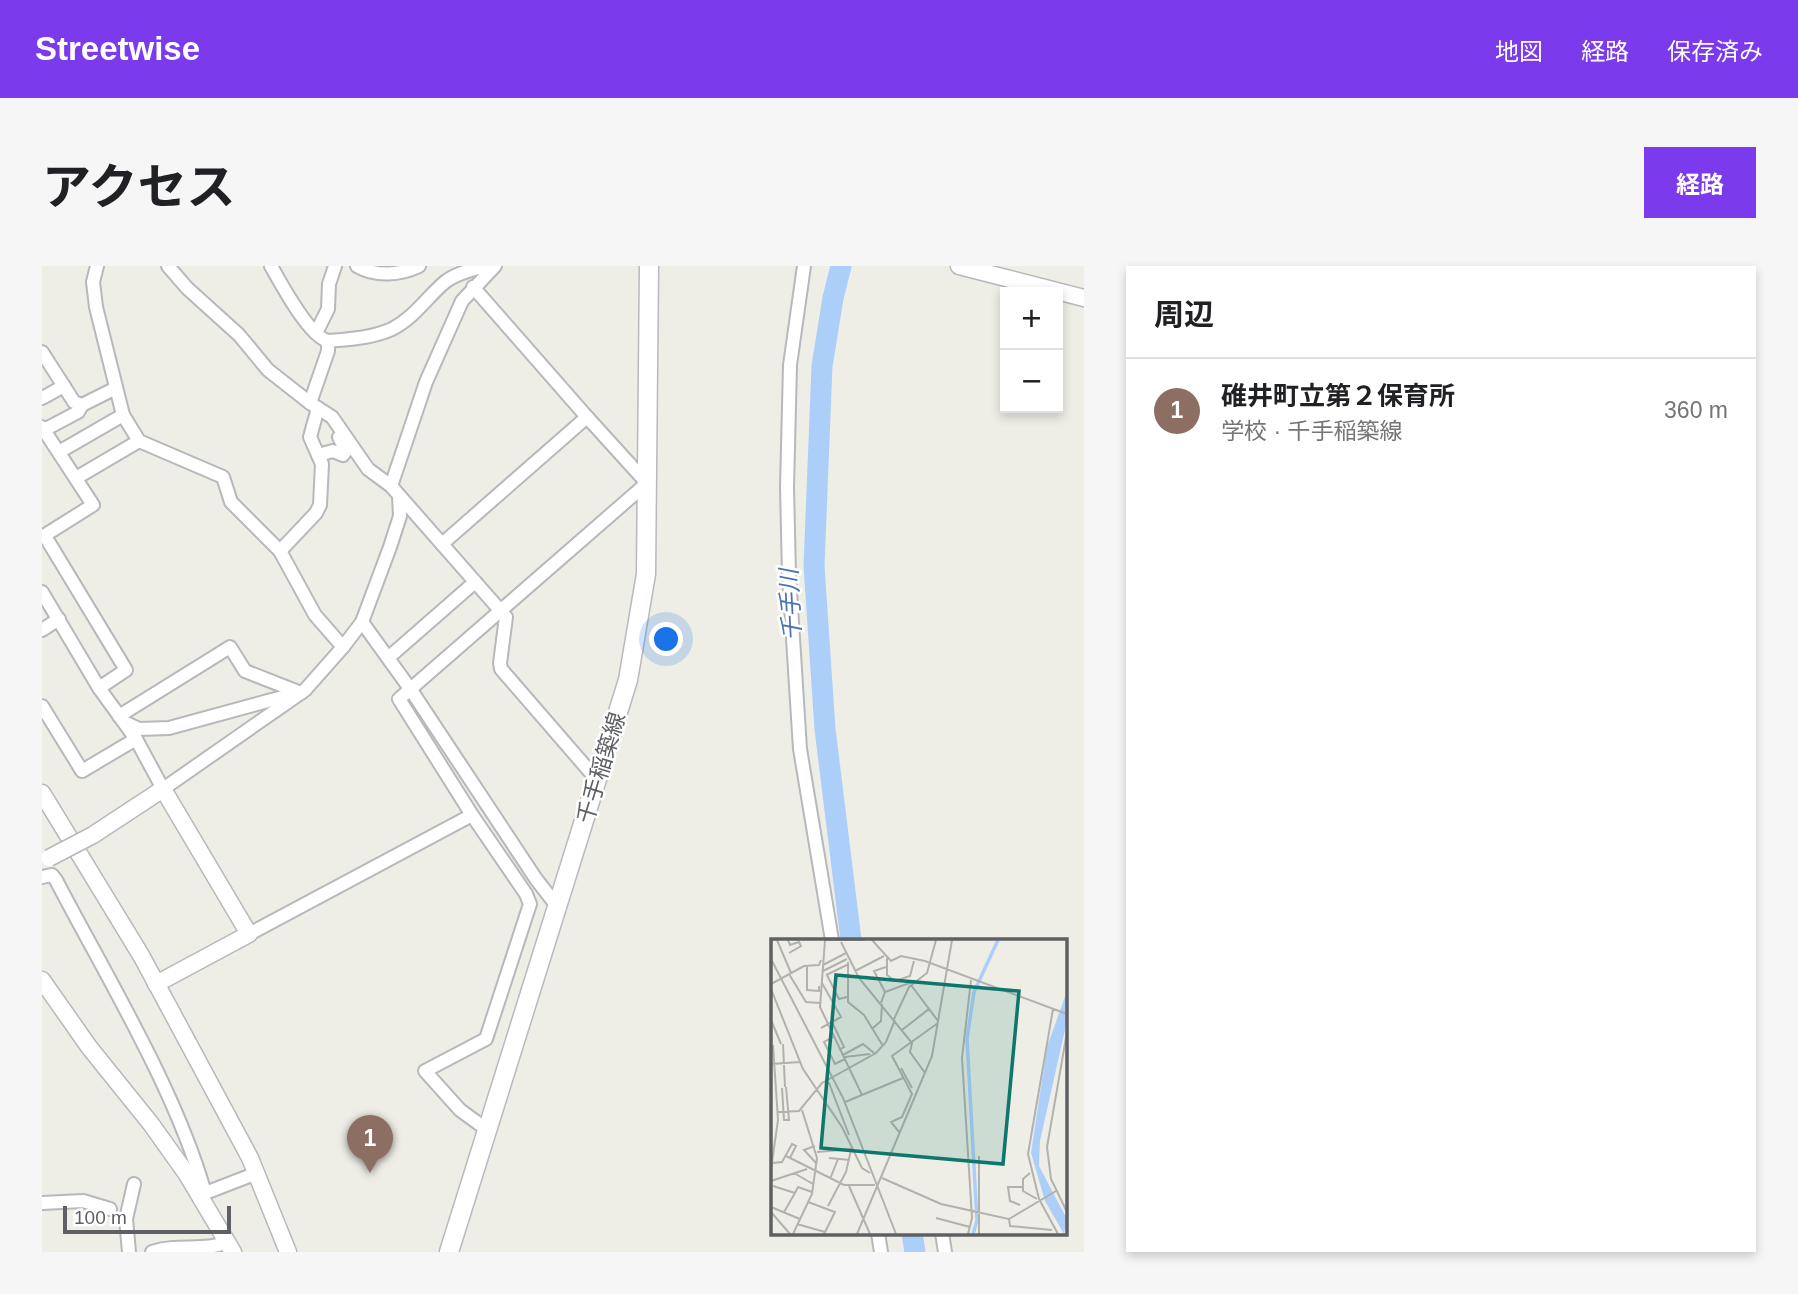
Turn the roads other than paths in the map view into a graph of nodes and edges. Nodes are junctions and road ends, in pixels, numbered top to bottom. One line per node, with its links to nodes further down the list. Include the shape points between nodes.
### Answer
1 (97, 266): 18 (street, via 93,282 96,307)
2 (168, 266): 21 (street, via 268,370)
3 (271, 266): 14 (street)
4 (335, 266): 14 (street, via 328,309)
5 (357, 266): 6 (street, via 395,273)
6 (419, 266)
7 (485, 266): 15 (street, via 446,282 394,328 367,337)
8 (495, 266): 12 (street)
9 (649, 266): 30 (main road, 千手稲築線)
10 (804, 266): 57 (street, via 790,365 789,575 800,748)
11 (959, 266): 13 (street)
12 (473, 287): 23 (street); 31 (street, via 461,301 426,382)
13 (1084, 298)
14 (316, 333): 15 (street)
15 (328, 341): 21 (street)
16 (44, 360): 17 (street)
17 (64, 386): 19 (street); 20 (street, via 74,402)
18 (116, 388): 20 (street); 22 (street)
19 (42, 398)
20 (82, 405): 25 (street, via 78,412)
21 (314, 406): 24 (street); 28 (street, via 310,437)
22 (123, 415): 26 (street); 27 (street)
23 (587, 417): 30 (street); 33 (street)
24 (337, 424): 28 (street, via 346,451 343,455 333,451); 31 (street, via 368,468)
25 (43, 428): 27 (street)
26 (139, 441): 29 (street); 34 (street, via 223,477 231,502)
27 (59, 452): 29 (street)
28 (318, 455): 34 (street, via 323,474 320,505)
29 (76, 478): 32 (street, via 93,505)
30 (646, 483): 37 (street); 49 (main road, 千手稲築線, via 646,574 640,617 628,680)
31 (395, 491): 33 (street); 39 (street, via 400,506 397,525)
32 (43, 537): 43 (street, via 126,670)
33 (442, 544): 35 (street)
34 (280, 551): 41 (street, via 315,615)
35 (475, 582): 37 (street); 42 (street)
36 (42, 592): 38 (street)
37 (501, 612): 44 (street); 49 (street, via 506,617 501,669)
38 (59, 620): 40 (street); 43 (street)
39 (362, 622): 41 (street); 42 (street)
40 (42, 630)
41 (343, 647): 45 (street)
42 (388, 658): 44 (street)
43 (99, 688): 47 (street)
44 (411, 690): 52 (street, via 399,699); 55 (street)
45 (301, 692): 47 (street, via 169,728 139,729); 47 (street, via 245,671 230,647); 50 (street)
46 (42, 706): 48 (street, via 82,771)
47 (121, 719): 48 (street)
48 (136, 739): 50 (street)
49 (597, 781): 55 (main road, 千手稲築線)
50 (163, 789): 53 (street, bridge); 56 (street)
51 (42, 793): 59 (street)
52 (472, 815): 56 (street); 60 (street, via 530,904 486,1039 425,1071 460,1110)
53 (46, 861)
54 (42, 877): 63 (street, via 52,875 56,880 150,1058 199,1171)
55 (557, 906): 60 (main road, 千手稲築線)
56 (249, 934): 59 (street)
57 (832, 939)
58 (42, 980): 63 (street)
59 (156, 984): 61 (street)
60 (486, 1129): 72 (main road, 千手稲築線)
61 (257, 1173): 63 (street); 71 (street)
62 (134, 1184): 69 (street, via 126,1219)
63 (202, 1194): 68 (street)
64 (42, 1203): 65 (street, via 83,1201)
65 (110, 1209)
66 (878, 1234): 73 (street)
67 (942, 1234): 74 (street)
68 (223, 1249): 70 (street, via 180,1247)
69 (129, 1252)
70 (152, 1252)
71 (288, 1252)
72 (449, 1252)
73 (881, 1252)
74 (945, 1252)

